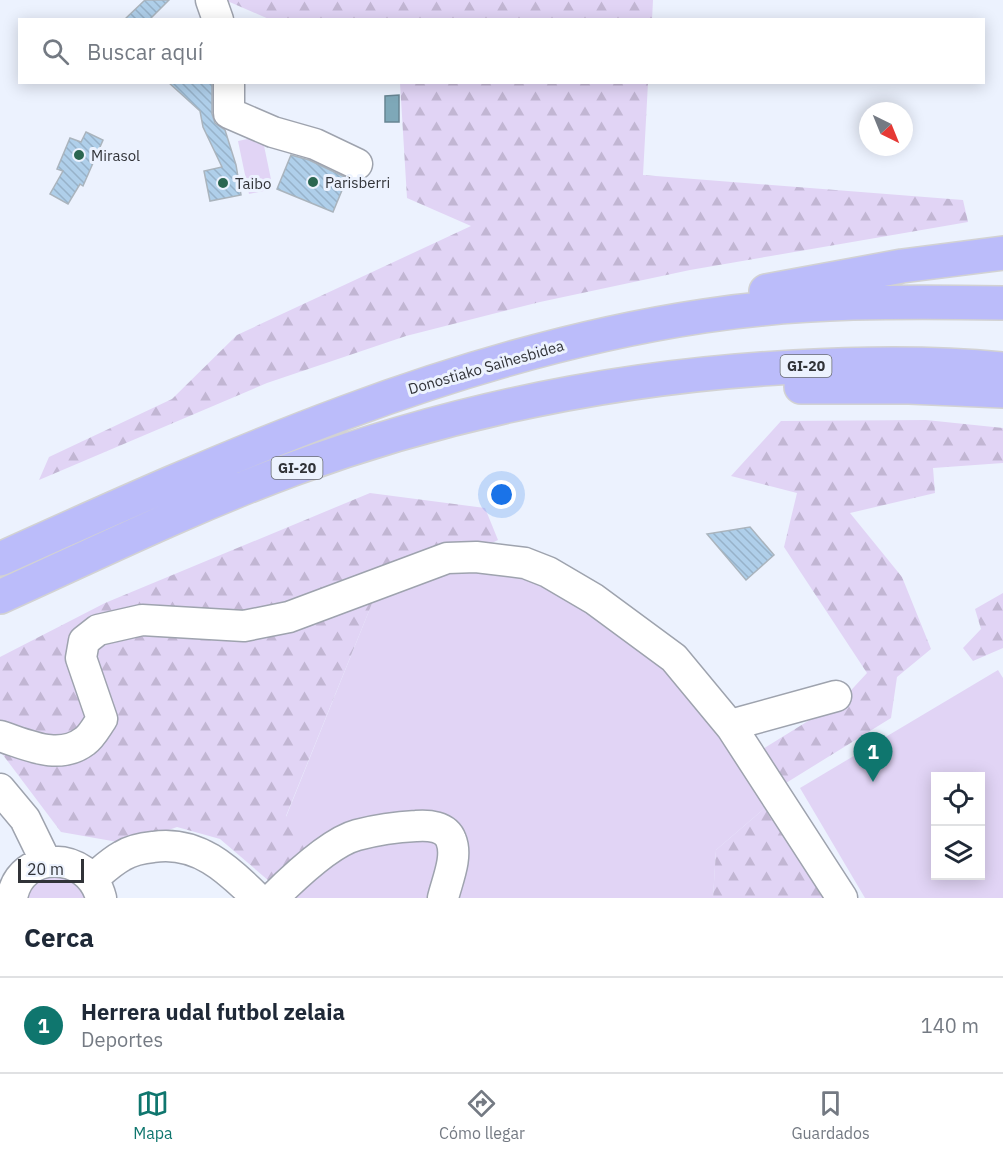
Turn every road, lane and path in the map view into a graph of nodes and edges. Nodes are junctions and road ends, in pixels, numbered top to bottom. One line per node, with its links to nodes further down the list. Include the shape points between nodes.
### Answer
1 (211, 0): 2 (street)
2 (217, 18)
3 (229, 84): 4 (street, via 228,113 315,144)
4 (357, 164)
5 (1003, 253): 7 (highway, via 891,268 750,294)
6 (1003, 303): 7 (highway, Donostiako Saihesbidea / GI-20, via 865,302 783,306)
7 (703, 316): 11 (highway, Donostiako Saihesbidea / GI-20, via 602,335 493,363 379,399 169,483)
8 (1003, 369): 9 (highway, GI-20, via 955,364 848,364 696,374)
9 (610, 386): 10 (highway, via 654,399 812,387); 12 (highway, GI-20, via 452,419 293,470 179,515)
10 (1003, 391)
11 (0, 560)
12 (0, 597)
13 (836, 696): 14 (street, via 738,723)
14 (732, 728): 15 (street, via 674,658 594,599 525,563 447,558 289,617 244,626 142,620 98,630 84,641 81,658 102,719 87,740 67,752 42,750); 23 (street)
15 (0, 736)
16 (0, 789): 17 (street, via 25,819)
17 (46, 862): 18 (street, via 59,861 83,870); 19 (street, via 20,879)
18 (96, 888): 20 (street, via 121,856 139,848 163,845 201,852 222,865)
19 (12, 898)
20 (257, 898)
21 (273, 898): 22 (street, via 324,854 355,836 425,825 442,829 451,839 454,857)
22 (443, 898)
23 (842, 898)

